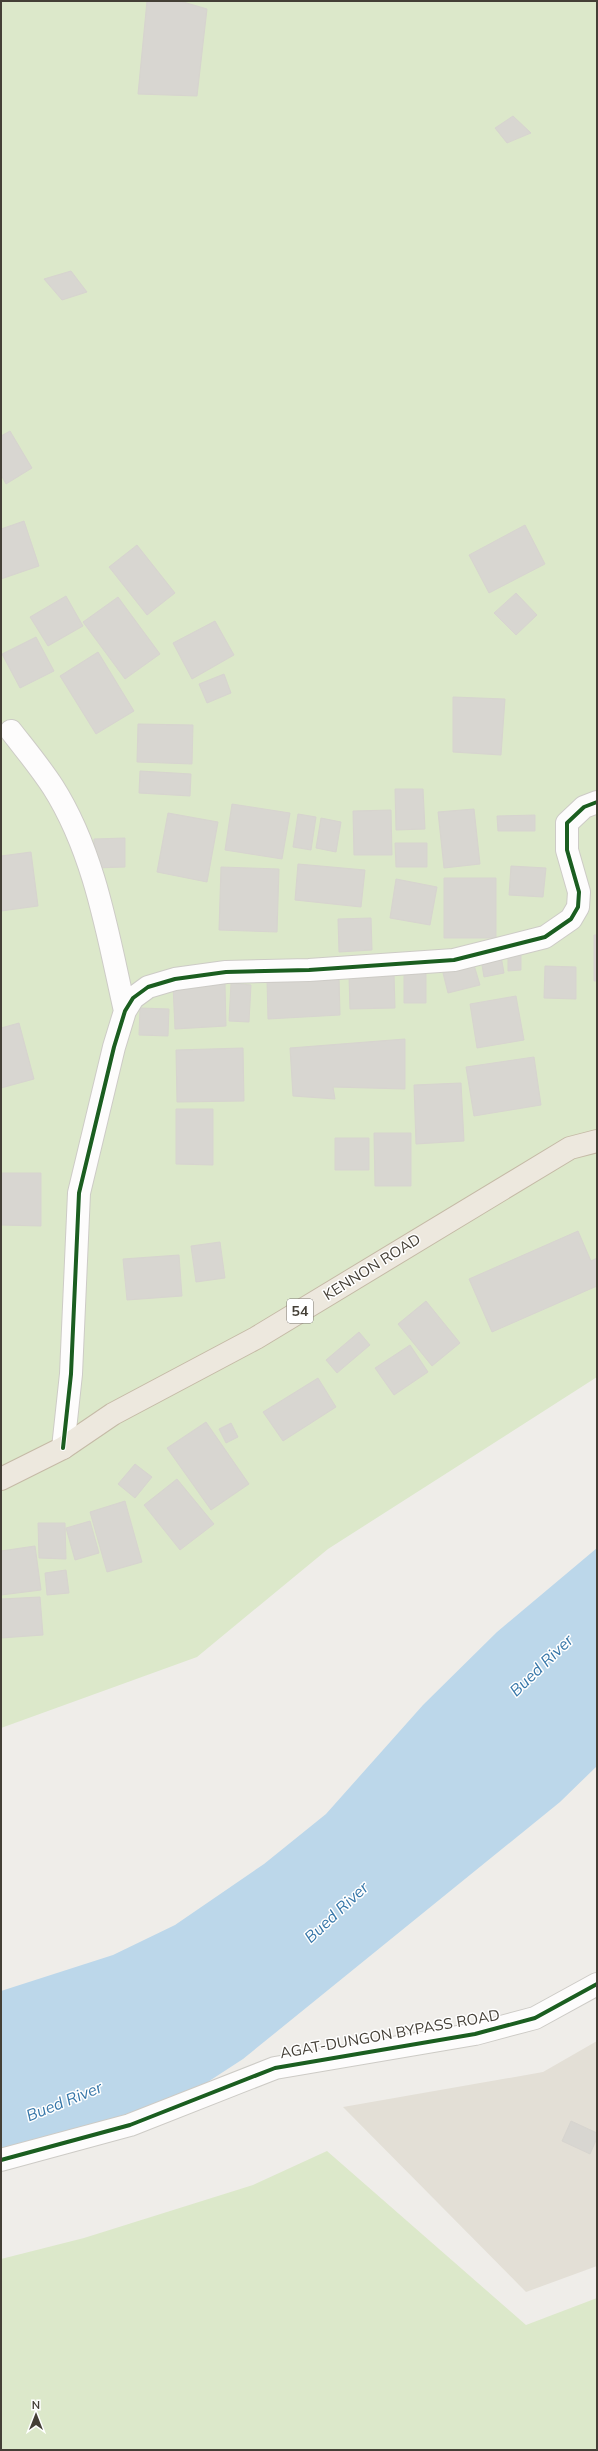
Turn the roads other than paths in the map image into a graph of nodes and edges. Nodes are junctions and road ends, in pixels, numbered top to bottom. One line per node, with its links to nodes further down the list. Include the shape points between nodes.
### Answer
1 (11, 730): 3 (street, via 53,788 77,836 101,905)
2 (597, 802): 3 (street, via 584,807 567,823 567,850 579,892 578,907 571,919 545,937 454,960 309,970 226,972 175,979 148,988 133,998)
3 (125, 1011): 5 (street, via 79,1193 71,1374)
4 (597, 1141): 5 (highway, KENNON ROAD / 54, via 570,1148 256,1338 113,1414)
5 (63, 1448): 6 (highway, KENNON ROAD / 54)
6 (1, 1479)
7 (597, 1984): 8 (street, AGAT-DUNGON BYPASS ROAD, via 535,2018 475,2034 275,2068 130,2125)
8 (1, 2160)

